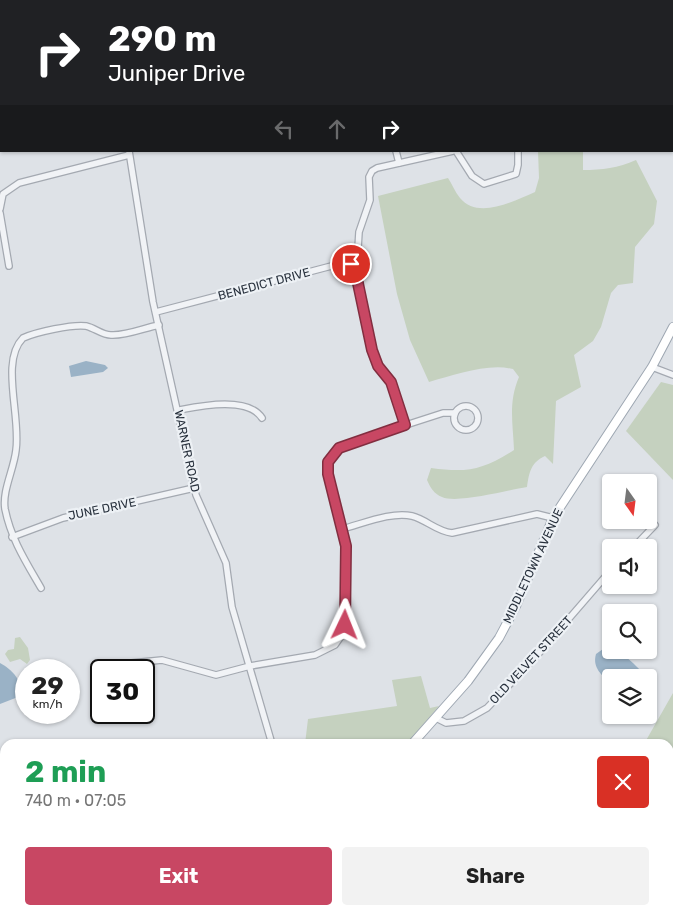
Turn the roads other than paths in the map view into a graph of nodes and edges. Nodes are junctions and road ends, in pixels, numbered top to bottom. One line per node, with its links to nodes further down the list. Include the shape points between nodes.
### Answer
1 (396, 152): 6 (street)
2 (450, 152): 6 (street)
3 (456, 152): 4 (street, via 472,176 484,184 516,174)
4 (518, 152)
5 (129, 153): 7 (street, via 19,183 4,194); 11 (street, WARNER ROAD)
6 (399, 163): 9 (street, via 377,168 370,174 370,200)
7 (0, 211): 8 (street)
8 (2, 238): 10 (street)
9 (351, 264): 11 (street, BENEDICT DRIVE, via 339,264); 21 (street, via 372,350 378,366 391,382)
10 (9, 266)
11 (156, 312): 12 (street, WARNER ROAD)
12 (159, 325): 14 (street, via 112,336 85,326 37,333 16,343); 18 (street, WARNER ROAD)
13 (673, 327): 15 (main road, MIDDLETOWN AVENUE)
14 (6, 359)
15 (652, 367): 16 (street); 23 (main road, MIDDLETOWN AVENUE)
16 (673, 375)
17 (5, 388): 26 (street, via 14,423 16,449 4,507)
18 (179, 410): 20 (street, via 223,404 254,409); 22 (street, WARNER ROAD)
19 (454, 413): 19 (street, via 462,407 473,409 478,417 476,424 471,428 460,428); 21 (street, via 443,413)
20 (262, 418)
21 (405, 425): 24 (street, via 344,445 331,455 327,468)
22 (194, 488): 26 (street, JUNE DRIVE, via 63,518); 31 (street, WARNER ROAD, via 226,563 232,607)
23 (553, 518): 24 (street, via 537,514 452,533 442,532 418,518 402,515); 32 (main road, MIDDLETOWN AVENUE, via 502,633)
24 (342, 529): 31 (street, via 346,552 346,621 339,641 321,654)
25 (651, 529): 27 (street)
26 (12, 537): 29 (street)
27 (642, 539)
28 (602, 580): 32 (street, OLD VELVET STREET, via 487,708 464,721 446,722)
29 (41, 588)
30 (155, 661): 31 (street, via 216,675)
31 (250, 666): 33 (street, WARNER ROAD)
32 (436, 718): 34 (main road, MIDDLETOWN AVENUE)
33 (271, 739)
34 (417, 739)

